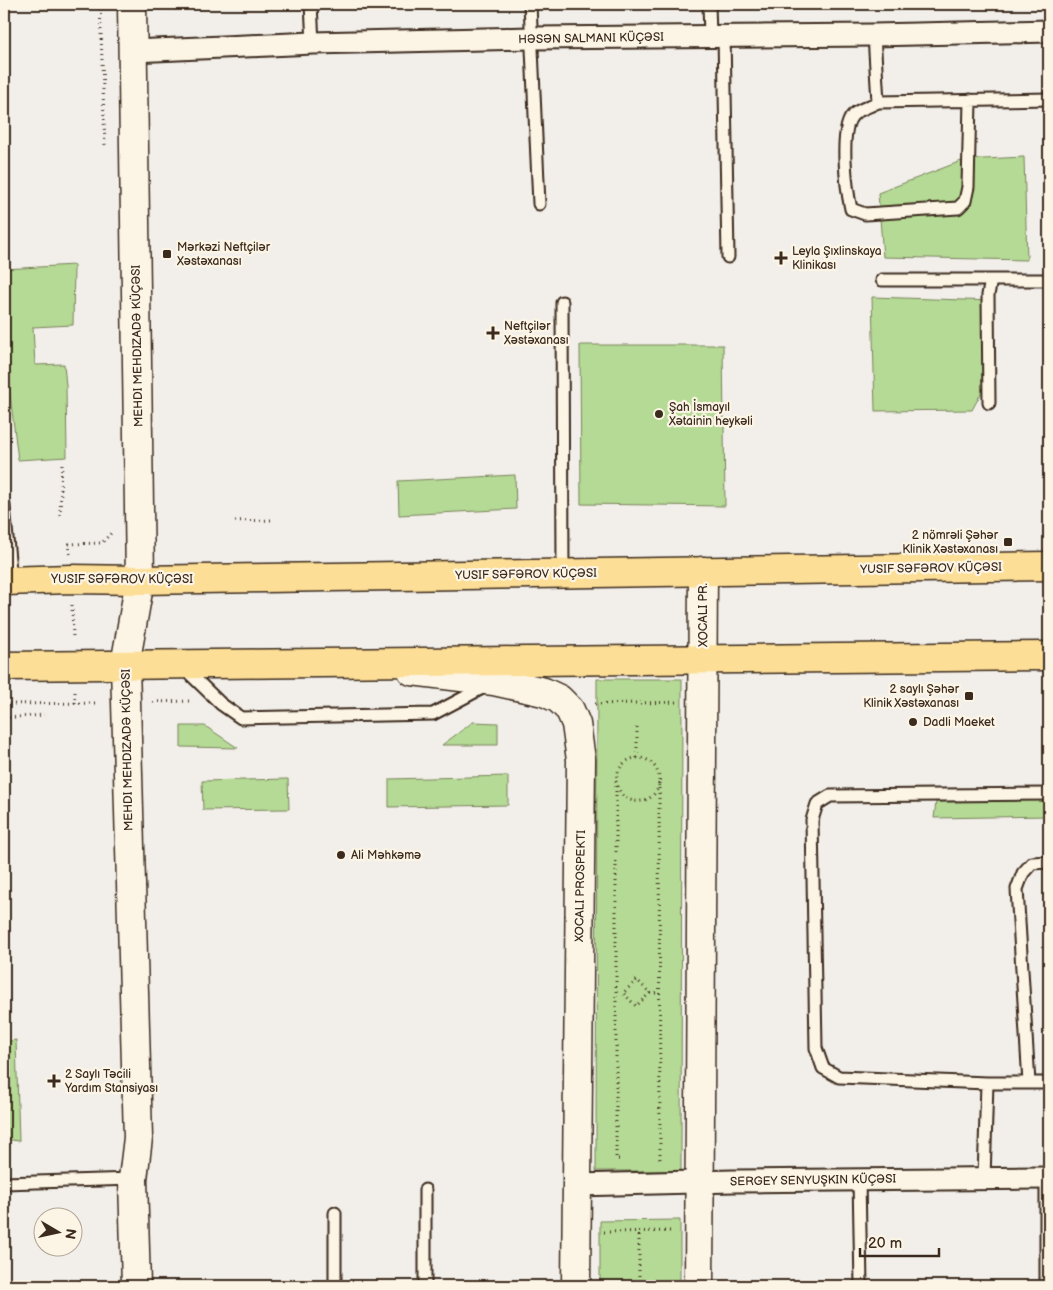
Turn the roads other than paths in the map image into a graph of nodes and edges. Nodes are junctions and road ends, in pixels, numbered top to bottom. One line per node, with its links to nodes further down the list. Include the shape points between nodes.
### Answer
1 (132, 4): 10 (main road, MEHDI MEHDIZADƏ KÜÇƏSI)
2 (311, 4): 9 (lane)
3 (530, 4): 8 (lane)
4 (709, 4): 7 (lane)
5 (1049, 30): 6 (street, HƏSƏN SALMANI KÜÇƏSI)
6 (874, 34): 7 (street, HƏSƏN SALMANI KÜÇƏSI); 13 (lane)
7 (717, 35): 8 (street, HƏSƏN SALMANI KÜÇƏSI); 15 (lane)
8 (531, 38): 9 (street, HƏSƏN SALMANI KÜÇƏSI); 14 (lane)
9 (313, 43): 10 (street, HƏSƏN SALMANI KÜÇƏSI)
10 (133, 51): 25 (main road, MEHDI MEHDIZADƏ KÜÇƏSI)
11 (1049, 99): 12 (lane)
12 (970, 100): 13 (lane); 13 (lane, via 966,201 958,208 865,214 851,209 846,130 853,115)
13 (878, 102)
14 (539, 204)
15 (728, 256)
16 (882, 280): 17 (lane)
17 (990, 280): 18 (lane); 20 (lane)
18 (1049, 280)
19 (562, 302): 24 (lane)
20 (989, 403)
21 (4, 506): 26 (lane)
22 (1049, 566): 23 (highway, YUSIF SƏFƏROV KÜÇƏSI)
23 (702, 571): 24 (highway, YUSIF SƏFƏROV KÜÇƏSI); 28 (main road)
24 (563, 573): 25 (highway, YUSIF SƏFƏROV KÜÇƏSI)
25 (140, 580): 26 (highway, YUSIF SƏFƏROV KÜÇƏSI); 31 (main road, MEHDI MEHDIZADƏ KÜÇƏSI)
26 (7, 581)
27 (1049, 656): 28 (highway)
28 (703, 660): 30 (highway); 43 (main road)
29 (180, 664): 30 (highway); 31 (highway); 33 (lane, via 221,704 242,718 433,714)
30 (356, 664): 33 (main road)
31 (125, 665): 32 (highway); 41 (main road, MEHDI MEHDIZADƏ KÜÇƏSI, via 138,1138)
32 (4, 666)
33 (494, 681): 45 (main road, via 544,692 559,699 570,710 579,741)
34 (1049, 794): 36 (lane, via 830,796 817,804 812,820 816,1048 823,1068 839,1077)
35 (1049, 862): 37 (lane, via 1032,863 1023,873 1018,889)
36 (987, 1083): 37 (lane); 39 (lane)
37 (1029, 1083): 38 (lane)
38 (1049, 1083)
39 (984, 1178): 40 (street, SERGEY SENYUŞKIN KÜÇƏSI); 42 (street, SERGEY SENYUŞKIN KÜÇƏSI)
40 (1047, 1178): 54 (lane)
41 (134, 1179): 44 (lane); 48 (main road, MEHDI MEHDIZADƏ KÜÇƏSI)
42 (859, 1179): 43 (street, SERGEY SENYUŞKIN KÜÇƏSI); 53 (lane)
43 (699, 1182): 45 (street, SERGEY SENYUŞKIN KÜÇƏSI); 52 (main road)
44 (4, 1183)
45 (577, 1184): 51 (main road)
46 (425, 1190): 50 (lane)
47 (335, 1213): 49 (lane)
48 (136, 1286)
49 (335, 1286)
50 (426, 1286)
51 (576, 1286)
52 (699, 1286)
53 (861, 1286)
54 (1046, 1286)

